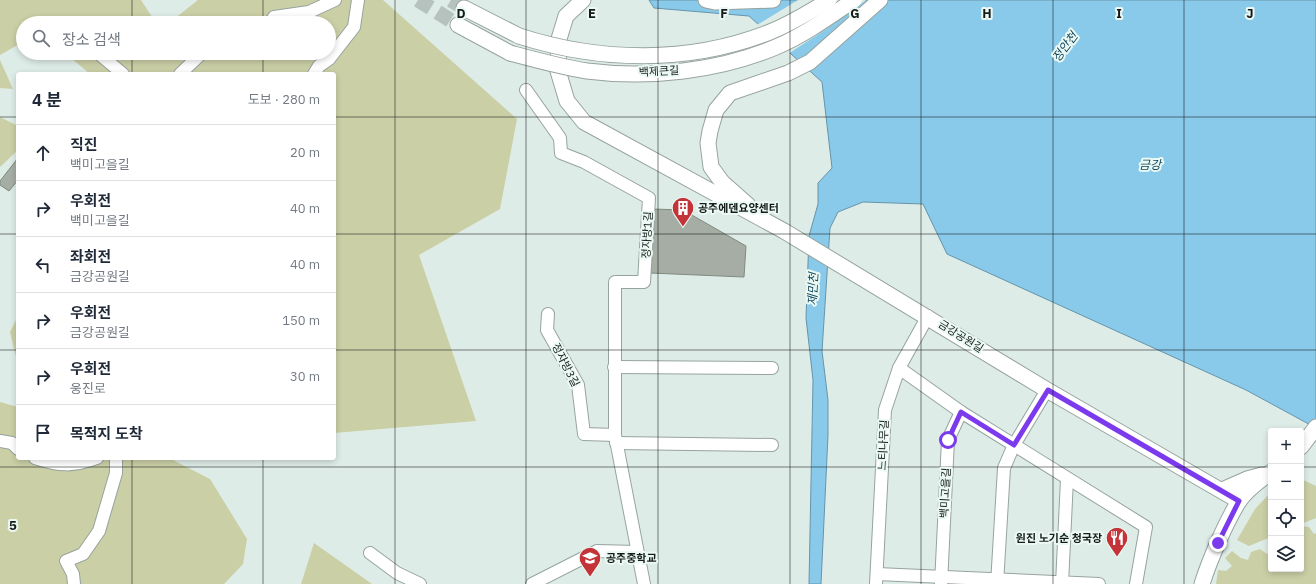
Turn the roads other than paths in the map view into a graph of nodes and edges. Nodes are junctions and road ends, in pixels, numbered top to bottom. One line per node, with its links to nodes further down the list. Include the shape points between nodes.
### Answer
1 (335, 0): 10 (street, via 309,12)
2 (358, 0): 12 (street, via 354,27)
3 (583, 0): 20 (main road, via 566,16 559,39 558,72 567,101 584,122)
4 (706, 0): 5 (main road)
5 (773, 0)
6 (829, 0): 9 (main road, 백제큰길, bridge, via 770,32 723,47 665,56 588,53 548,45 519,36)
7 (854, 0): 11 (main road, 백제큰길, bridge, via 821,23 776,47 727,63 674,72 624,73 587,70 510,53)
8 (880, 0): 20 (main road, via 810,62 788,73 730,93 716,110 708,143 711,167 722,182)
9 (464, 8)
10 (281, 16)
11 (458, 25)
12 (336, 50)
13 (106, 60): 16 (street)
14 (195, 60): 17 (street)
15 (328, 60): 18 (street)
16 (121, 72)
17 (182, 72)
18 (315, 72)
19 (526, 90): 23 (street, 정자방1길, via 560,138 561,153 584,162 649,198 644,282 615,282)
20 (767, 222): 22 (main road, 금강공원길)
21 (548, 314): 29 (street, 정자방3길, via 547,330 578,385 584,434)
22 (928, 316): 25 (street, 느티나무길); 26 (main road, 금강공원길)
23 (614, 367): 24 (street); 29 (street, 정자방1길)
24 (772, 368)
25 (899, 368): 27 (street); 45 (street, 느티나무길, via 885,410)
26 (1048, 390): 33 (street); 41 (main road, 금강공원길)
27 (961, 412): 33 (street); 46 (street, 백미고을길, via 948,440)
28 (1316, 427): 31 (main road)
29 (615, 439): 32 (street); 43 (street, 정자방1길)
30 (0, 440): 34 (street, via 12,443)
31 (1304, 443)
32 (772, 445)
33 (1014, 445): 40 (street); 47 (street, via 1004,468)
34 (16, 447)
35 (42, 460): 36 (street, via 56,465 80,464)
36 (91, 460)
37 (116, 460): 49 (street, via 116,474 99,532 83,554 66,561 73,574)
38 (1268, 474): 41 (main road)
39 (1268, 474): 42 (main road)
40 (1067, 479): 48 (street); 54 (street, via 1146,527)
41 (1222, 490): 42 (main road, 금강공원길)
42 (1239, 501): 55 (main road, via 1218,543)
43 (637, 552): 51 (street, via 597,551); 52 (street, 정자방1길)
44 (370, 553): 50 (street, via 397,573)
45 (877, 579): 46 (street)
46 (941, 580): 47 (street)
47 (998, 582): 48 (street)
48 (1062, 583): 53 (street)
49 (74, 584)
50 (420, 584)
51 (532, 584)
52 (644, 584)
53 (1099, 584)
54 (1136, 584)
55 (1202, 584)

